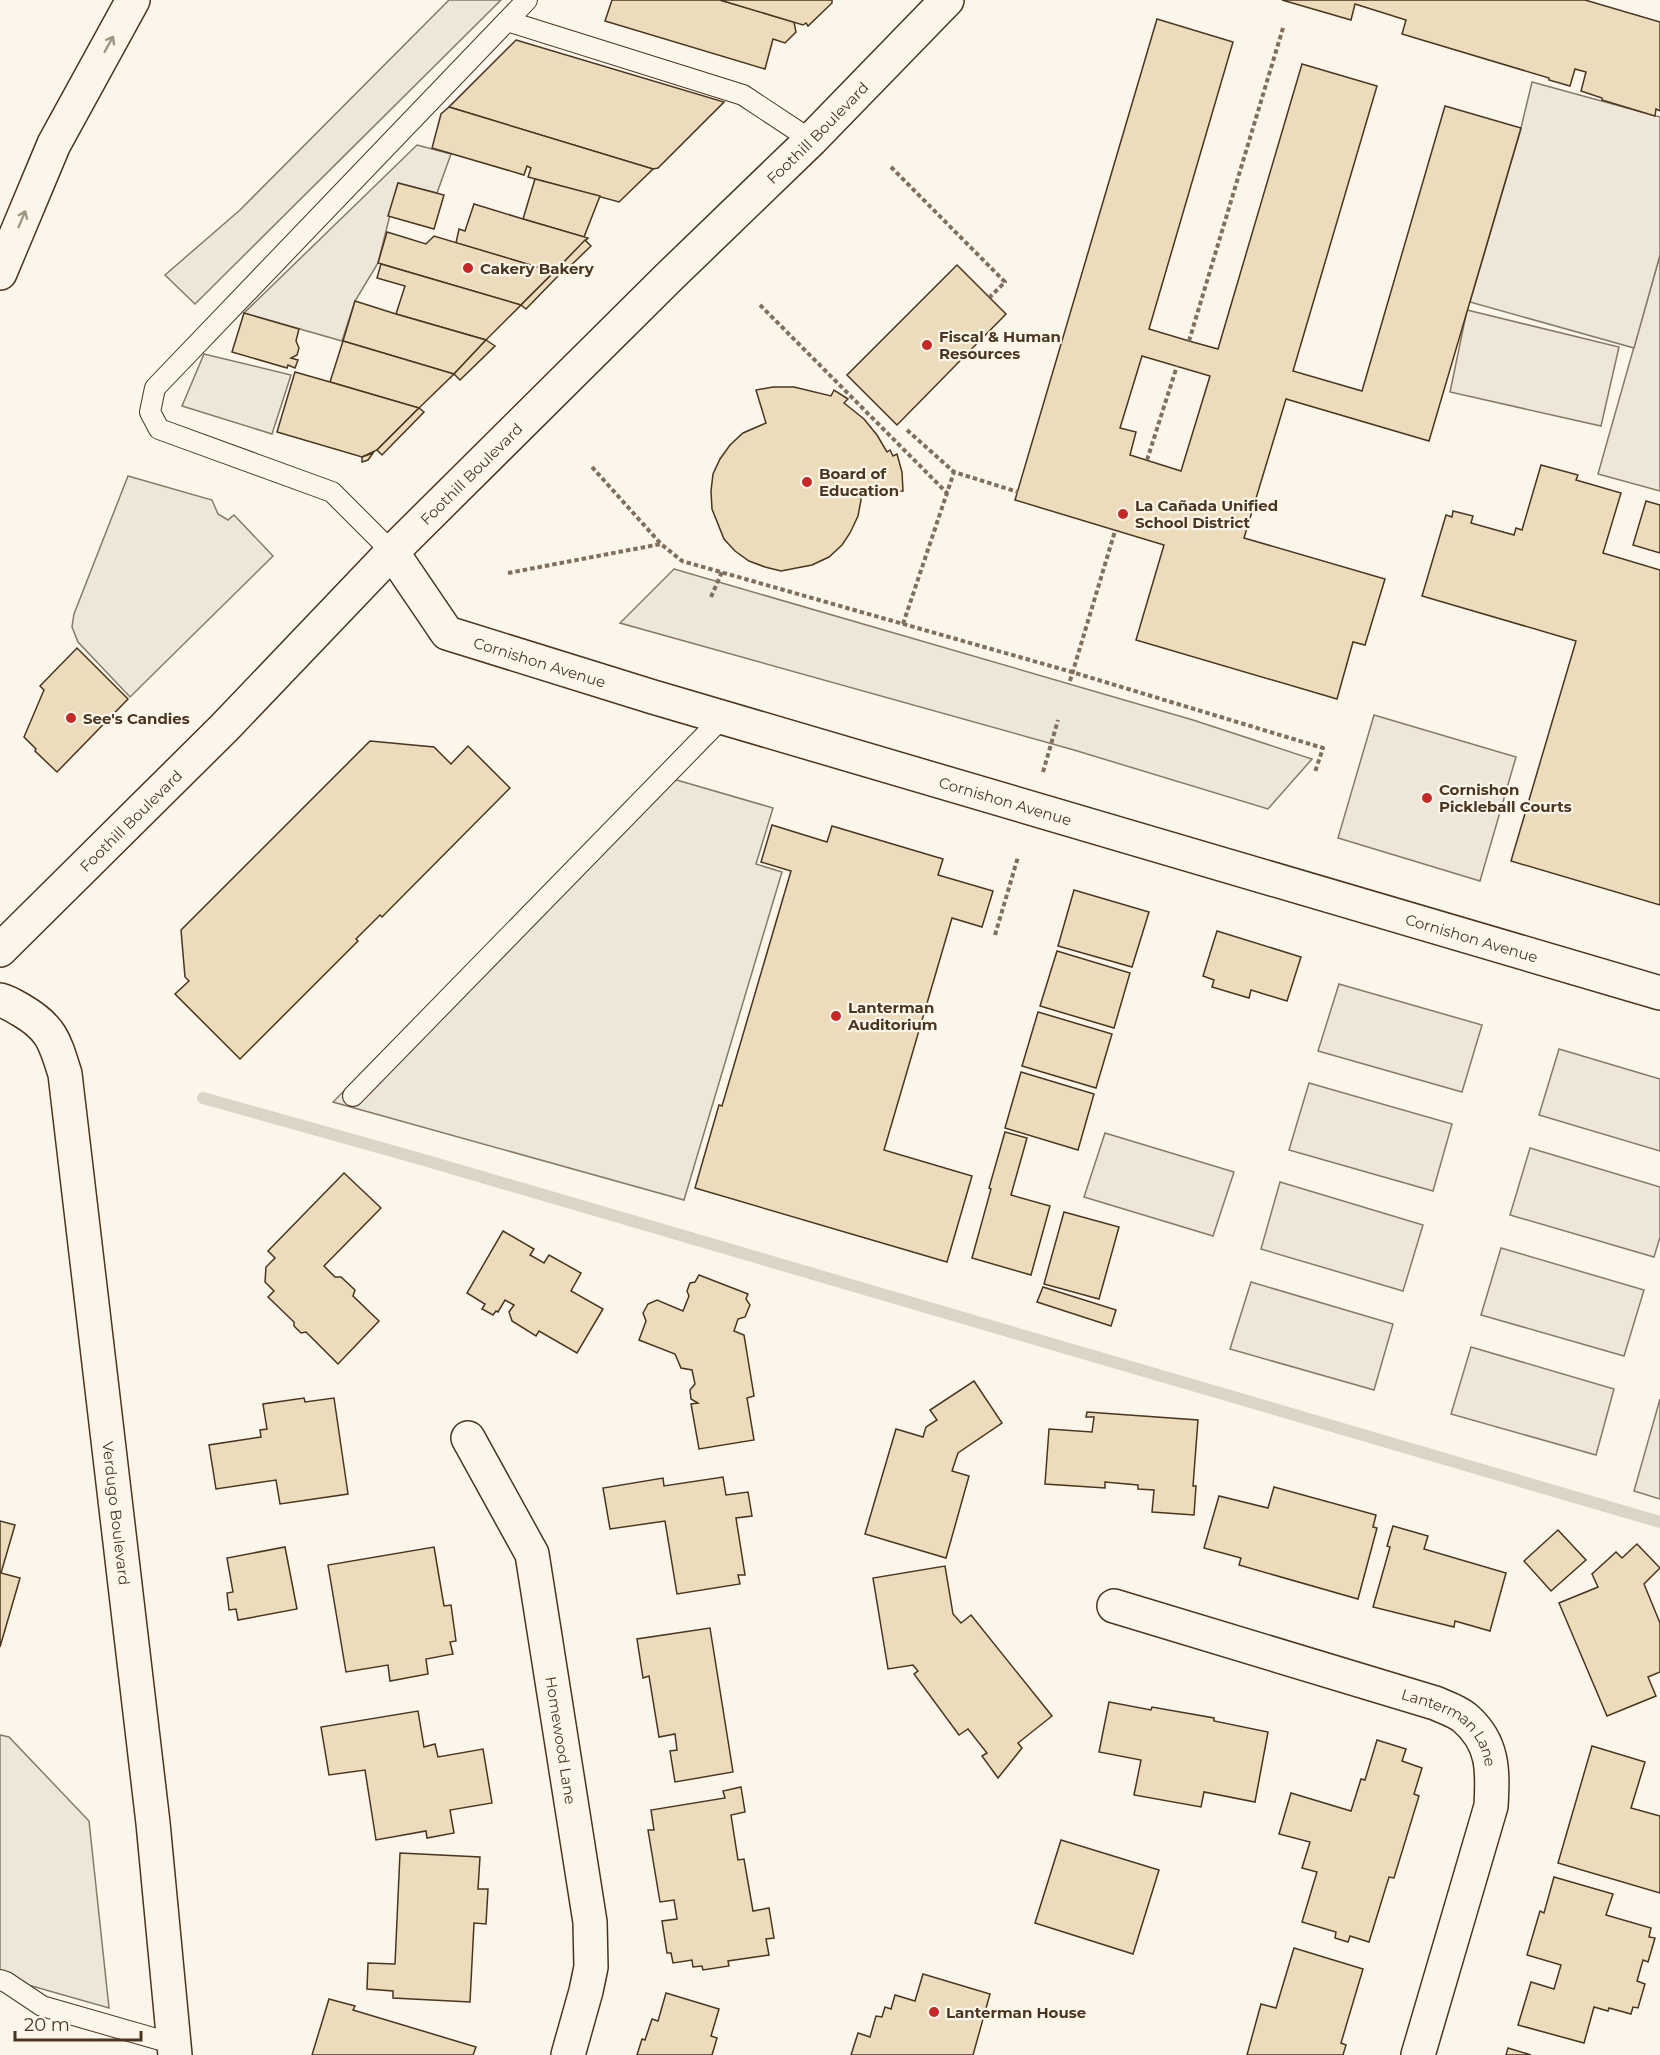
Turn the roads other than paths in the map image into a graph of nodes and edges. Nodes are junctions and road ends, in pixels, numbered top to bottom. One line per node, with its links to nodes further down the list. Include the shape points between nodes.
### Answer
1 (133, 0): 6 (main road, one-way to 1, via 54,144)
2 (527, 0): 4 (lane)
3 (946, 0): 5 (main road, Foothill Boulevard)
4 (507, 21): 5 (lane, via 743,95); 7 (lane, via 154,388 150,412 159,429 332,492)
5 (811, 140): 7 (main road, Foothill Boulevard)
6 (0, 273)
7 (392, 552): 8 (main road, Cornishon Avenue, via 447,633); 9 (main road, Foothill Boulevard, via 225,727)
8 (723, 717): 10 (main road, Cornishon Avenue); 12 (lane)
9 (0, 950)
10 (1660, 993)
11 (0, 1000): 16 (main road, Verdugo Boulevard, via 46,1028 64,1074 153,1823)
12 (353, 1096)
13 (468, 1438): 17 (main road, Homewood Lane, via 532,1554 590,1922 591,1967)
14 (1114, 1606): 18 (main road, Lanterman Lane, via 1435,1703 1464,1717 1483,1740 1490,1756 1491,1806)
15 (0, 1980): 16 (lane, via 42,2006)
16 (175, 2050)
17 (568, 2055)
18 (1418, 2055)

